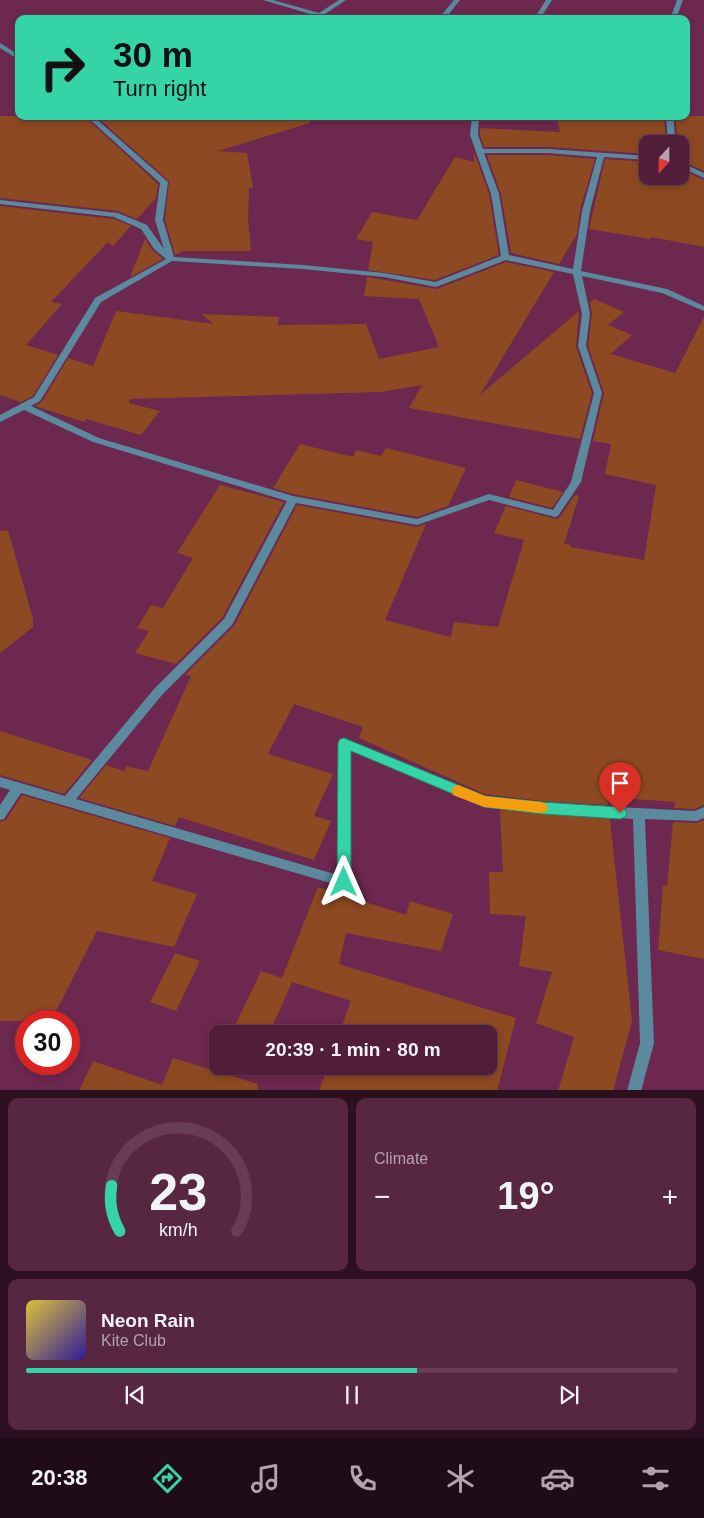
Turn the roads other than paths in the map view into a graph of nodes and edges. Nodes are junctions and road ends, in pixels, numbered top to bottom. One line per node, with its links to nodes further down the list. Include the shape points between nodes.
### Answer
1 (266, 0): 6 (street)
2 (343, 0): 6 (street)
3 (457, 0): 7 (street)
4 (548, 0): 8 (street)
5 (680, 0): 9 (street)
6 (320, 15)
7 (444, 15)
8 (539, 15)
9 (674, 15)
10 (0, 45): 11 (street)
11 (15, 55)
12 (94, 120): 23 (street, via 164,182 159,220)
13 (476, 120): 16 (street, via 474,135)
14 (669, 120): 15 (street)
15 (671, 135)
16 (480, 151): 17 (street); 22 (street, via 494,194)
17 (601, 154): 18 (street); 24 (street, via 586,211)
18 (639, 157)
19 (689, 168): 20 (street)
20 (704, 176)
21 (0, 202): 23 (street, via 115,215 144,227 156,247)
22 (505, 257): 23 (street, via 436,285 375,274); 24 (street)
23 (171, 259): 26 (street, via 98,300 38,399)
24 (577, 272): 25 (street, via 664,291); 28 (street, via 586,314 582,346 598,393 576,482 555,514 489,497 417,522)
25 (704, 309)
26 (24, 406): 27 (street); 28 (street, via 96,440)
27 (0, 419)
28 (293, 499): 31 (street, via 228,622 158,692)
29 (0, 782): 30 (street)
30 (18, 788): 31 (street); 34 (street)
31 (67, 802): 33 (street, via 344,882 344,743 484,802)
32 (704, 812): 33 (street, via 697,816)
33 (639, 814): 35 (street, via 647,1042)
34 (0, 815)
35 (634, 1090)

